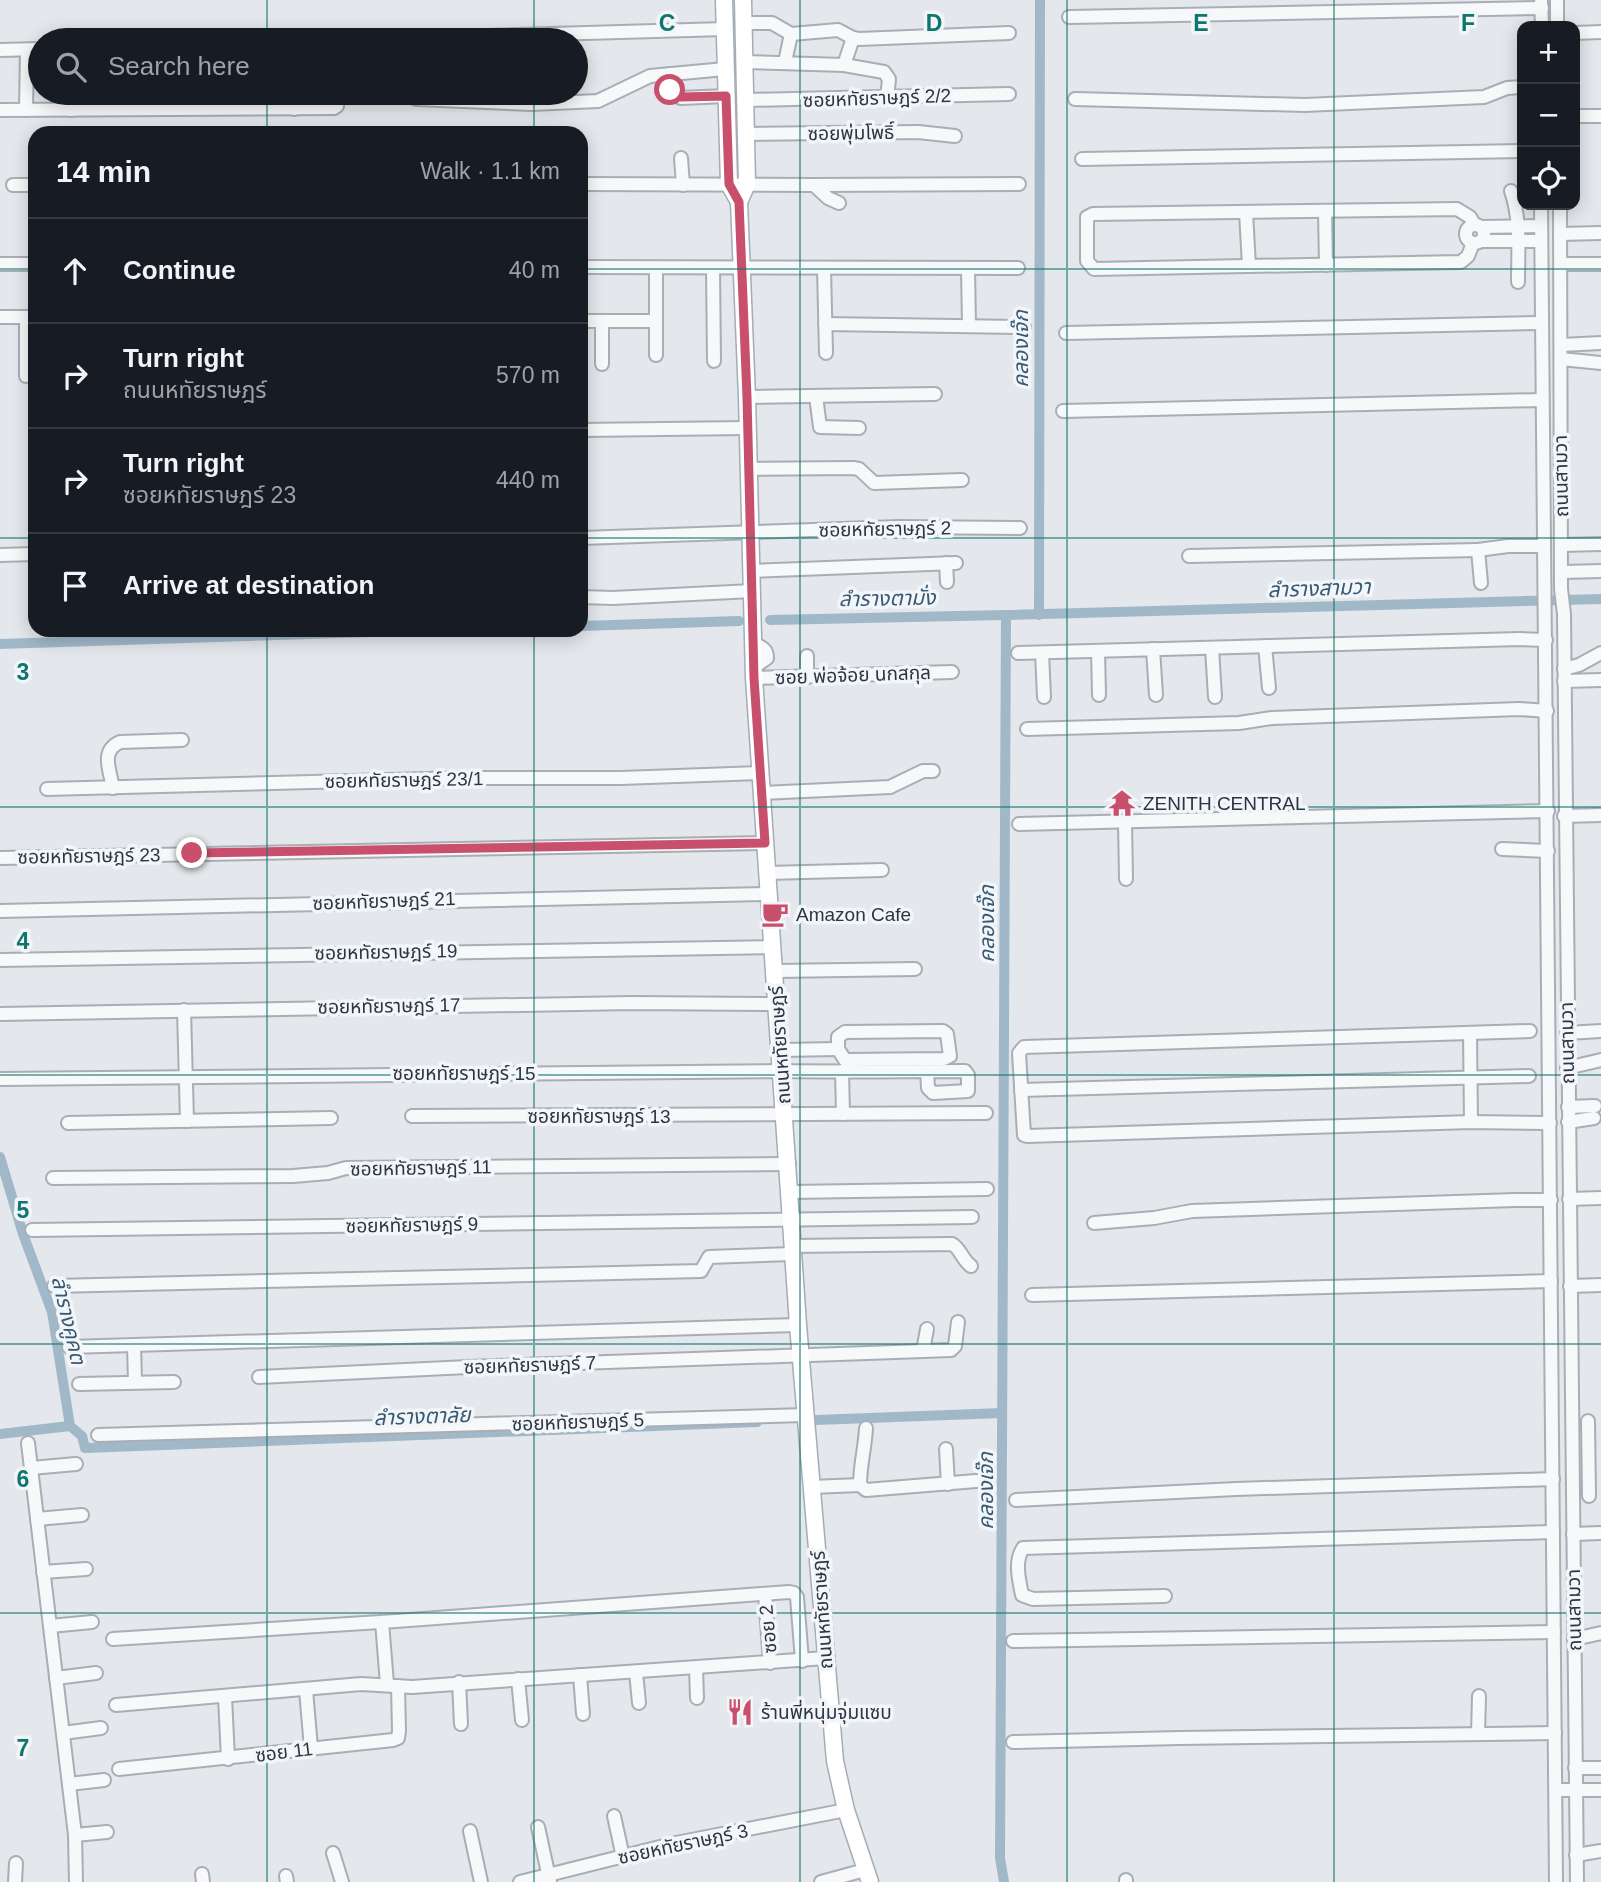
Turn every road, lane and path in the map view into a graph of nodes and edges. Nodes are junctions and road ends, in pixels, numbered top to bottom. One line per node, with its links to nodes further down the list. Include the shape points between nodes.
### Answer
1 (724, 0): 8 (main road, ถนนหทัยราษฎร์)
2 (743, 0): 7 (main road, ถนนหทัยราษฎร์)
3 (1556, 0): 6 (street)
4 (1541, 4): 5 (street)
5 (1069, 17)
6 (1557, 21)
7 (744, 23): 13 (street, via 772,23); 17 (main road, ถนนหทัยราษฎร์)
8 (725, 29): 12 (street); 20 (main road, ถนนหทัยราษฎร์)
9 (1601, 32): 11 (street)
10 (1009, 33): 14 (street)
11 (1580, 33)
12 (588, 34)
13 (790, 34): 14 (street, via 838,30); 18 (street)
14 (853, 38): 19 (street)
15 (28, 49): 16 (street)
16 (0, 50)
17 (745, 62): 18 (street); 28 (main road, ถนนหทัยราษฎร์)
18 (785, 62): 19 (street)
19 (845, 65): 26 (street, via 884,72 889,79)
20 (725, 69): 21 (street); 25 (main road, ถนนหทัยราษฎร์)
21 (670, 74): 25 (street, via 670,90 676,96); 29 (street, via 650,76 598,102)
22 (1517, 87): 27 (street, via 1484,97 1305,105)
23 (1009, 94): 26 (street, ซอยหทัยราษฎร์ 2/2)
24 (28, 95): 40 (street)
25 (726, 96): 53 (main road, ถนนหทัยราษฎร์)
26 (887, 98): 28 (street, ซอยหทัยราษฎร์ 2/2)
27 (1075, 99)
28 (746, 100): 45 (main road, ถนนหทัยราษฎร์)
29 (588, 102)
30 (71, 105): 41 (street)
31 (116, 105): 42 (street)
32 (160, 105): 37 (street)
33 (294, 105): 38 (street)
34 (337, 105): 38 (street)
35 (204, 108): 36 (street); 37 (street)
36 (249, 108): 38 (street)
37 (160, 109): 42 (street)
38 (294, 109)
39 (0, 110): 40 (street)
40 (26, 110): 41 (street)
41 (71, 110): 42 (street)
42 (116, 110)
43 (1580, 116): 44 (street)
44 (1601, 117)
45 (746, 134): 46 (street, ซอยพุ่มโพธิ์, via 918,132); 54 (main road, ถนนหทัยราษฎร์)
46 (955, 136)
47 (1517, 151): 48 (street)
48 (1495, 153): 49 (street); 51 (street)
49 (1517, 156)
50 (681, 158): 58 (street)
51 (1082, 159)
52 (588, 184): 58 (street)
53 (729, 184): 54 (street); 58 (street); 61 (main road, ถนนหทัยราษฎร์)
54 (747, 184): 59 (street); 61 (main road, ถนนหทัยราษฎร์)
55 (1019, 184): 59 (street)
56 (13, 185): 57 (street)
57 (28, 185)
58 (683, 185)
59 (814, 185): 62 (street)
60 (1511, 191): 68 (street)
61 (739, 202): 84 (main road, ถนนหทัยราษฎร์)
62 (839, 203)
63 (1541, 210): 69 (street, ถนนสามวา)
64 (1560, 210): 71 (street, ถนนสามวา)
65 (1325, 211): 66 (street); 67 (street, via 1457,209); 79 (street)
66 (1246, 212): 80 (street); 80 (street, via 1090,214 1087,261 1094,269)
67 (1478, 226): 68 (street); 74 (street, via 1465,234 1469,242)
68 (1517, 226): 69 (street); 72 (street)
69 (1541, 226): 73 (street, ถนนสามวา)
70 (1601, 233): 71 (street)
71 (1560, 234): 77 (street, ถนนสามวา)
72 (1518, 241): 73 (street); 74 (street); 88 (street)
73 (1541, 241): 94 (street, ถนนสามวา)
74 (1478, 242): 79 (street, via 1461,262)
75 (0, 264): 76 (street)
76 (28, 264)
77 (1561, 264): 78 (street); 101 (street, ถนนสามวา)
78 (1601, 264)
79 (1326, 265): 80 (street)
80 (1248, 266)
81 (588, 267): 82 (street)
82 (656, 268): 83 (street); 93 (street)
83 (713, 268): 84 (street); 105 (street)
84 (742, 268): 85 (street); 111 (main road, ถนนหทัยราษฎร์)
85 (824, 268): 86 (street); 95 (street)
86 (968, 268): 87 (street); 96 (street)
87 (1018, 268)
88 (1518, 282)
89 (0, 317): 90 (street)
90 (28, 317)
91 (588, 321): 92 (street)
92 (602, 321): 93 (street); 107 (street)
93 (656, 321): 104 (street)
94 (1541, 323): 98 (street); 112 (street, ถนนสามวา)
95 (825, 324): 96 (street); 103 (street)
96 (969, 326): 97 (street)
97 (1024, 327)
98 (1066, 333)
99 (1601, 344): 101 (street)
100 (1601, 349): 101 (street)
101 (1561, 351): 106 (street); 118 (street, ถนนสามวา)
102 (28, 352): 108 (street)
103 (826, 353)
104 (656, 355)
105 (714, 361)
106 (1601, 363)
107 (602, 364)
108 (26, 376)
109 (935, 394): 110 (street)
110 (816, 396): 111 (street); 115 (street, via 820,427)
111 (747, 397): 114 (main road, ถนนหทัยราษฎร์)
112 (1541, 400): 113 (street); 117 (street, ถนนสามวา)
113 (1062, 411)
114 (747, 428): 116 (street); 119 (main road, ถนนหทัยราษฎร์)
115 (859, 428)
116 (588, 430)
117 (1544, 452): 118 (street); 126 (street, ถนนสามวา)
118 (1561, 452): 125 (street, ถนนสามวา)
119 (748, 469): 120 (street, via 853,468 874,483); 122 (main road, ถนนหทัยราษฎร์)
120 (962, 480)
121 (1020, 528): 122 (street, ซอยหทัยราษฎร์ 2, via 983,534 899,527)
122 (750, 533): 123 (street, ซอยหทัยราษฎร์ 2); 131 (main road, ถนนหทัยราษฎร์)
123 (588, 538)
124 (1601, 544): 125 (street)
125 (1562, 545): 133 (street, ถนนสามวา)
126 (1544, 546): 127 (street); 138 (street, ถนนสามวา)
127 (1478, 550): 130 (street); 135 (street)
128 (28, 554): 129 (street)
129 (0, 555)
130 (1189, 556)
131 (751, 571): 134 (street, via 951,563); 136 (main road, ถนนหทัยราษฎร์)
132 (1601, 571): 133 (street)
133 (1562, 572): 149 (street, ถนนสามวา)
134 (947, 582)
135 (1482, 583)
136 (752, 591): 137 (street); 148 (main road, ถนนหทัยราษฎร์)
137 (588, 597)
138 (1546, 640): 139 (street); 157 (street, ถนนสามวา)
139 (1265, 646): 140 (street); 152 (street)
140 (1212, 648): 141 (street); 156 (street)
141 (1153, 649): 142 (street); 154 (street)
142 (1098, 651): 144 (street); 153 (street)
143 (1018, 653): 144 (street)
144 (1042, 653): 155 (street)
145 (1601, 653): 149 (street)
146 (807, 656): 150 (street)
147 (952, 672): 150 (street, ซอย พ่อจ้อย นกสกุล)
148 (754, 673): 150 (street, ซอย พ่อจ้อย นกสกุล); 161 (main road, ถนนหทัยราษฎร์)
149 (1564, 675): 151 (street); 167 (street, ถนนสามวา)
150 (807, 677)
151 (1601, 680)
152 (1269, 688)
153 (1099, 695)
154 (1156, 695)
155 (1044, 697)
156 (1215, 697)
157 (1547, 711): 158 (street); 165 (street, ถนนสามวา)
158 (1027, 729)
159 (182, 740): 162 (street, via 113,746 108,755)
160 (933, 771): 164 (street, via 890,787)
161 (760, 773): 162 (street, ซอยหทัยราษฎร์ 23/1); 164 (main road, ถนนหทัยราษฎร์)
162 (113, 788): 163 (street, ซอยหทัยราษฎร์ 23/1)
163 (47, 789)
164 (762, 793): 170 (main road, ถนนหทัยราษฎร์)
165 (1548, 811): 168 (street); 172 (street, ถนนสามวา)
166 (1601, 815): 167 (street)
167 (1564, 816): 189 (street, ถนนสามวา)
168 (1125, 821): 169 (street); 176 (street)
169 (1019, 824)
170 (765, 843): 173 (street, ซอยหทัยราษฎร์ 23); 175 (main road, ถนนหทัยราษฎร์)
171 (1502, 849): 172 (street)
172 (1548, 851): 212 (street, ถนนสามวา)
173 (0, 858)
174 (883, 870): 175 (street)
175 (768, 873): 177 (main road, ถนนหทัยราษฎร์)
176 (1126, 879)
177 (768, 894): 178 (street, ซอยหทัยราษฎร์ 21); 179 (main road, ถนนหทัยราษฎร์)
178 (0, 911)
179 (773, 947): 180 (street, ซอยหทัยราษฎร์ 19); 182 (main road, ถนนหทัยราษฎร์)
180 (0, 960)
181 (915, 969): 182 (street)
182 (775, 971): 183 (main road, ถนนหทัยราษฎร์)
183 (777, 1004): 184 (street, ซอยหทัยราษฎร์ 17); 191 (main road, ถนนหทัยราษฎร์)
184 (184, 1010): 185 (street, ซอยหทัยราษฎร์ 17); 197 (street)
185 (0, 1014)
186 (1530, 1031): 188 (street)
187 (1601, 1031): 189 (street)
188 (1470, 1033): 199 (street); 201 (street, via 1024,1047 1018,1053)
189 (1567, 1033): 193 (street, ถนนสามวา)
190 (838, 1049): 190 (street, via 845,1060 860,1061 950,1056 943,1031 845,1032 838,1037); 191 (street)
191 (781, 1050): 194 (main road, ถนนหทัยราษฎร์)
192 (1601, 1060): 193 (street)
193 (1567, 1068): 202 (street, ถนนสามวา)
194 (782, 1071): 195 (street, ซอยหทัยราษฎร์ 15); 197 (street, ซอยหทัยราษฎร์ 15); 205 (main road, ถนนหทัยราษฎร์)
195 (842, 1071): 196 (street, ซอยหทัยราษฎร์ 15); 204 (street)
196 (927, 1071)
197 (187, 1076): 200 (street, ซอยหทัยราษฎร์ 15); 208 (street)
198 (1529, 1076): 199 (street)
199 (1470, 1077): 201 (street); 209 (street)
200 (0, 1079)
201 (1021, 1090): 209 (street, via 1027,1136)
202 (1568, 1107): 210 (street, ถนนสามวา); 210 (street, via 1592,1112)
203 (986, 1113): 204 (street, ซอยหทัยราษฎร์ 13)
204 (843, 1114): 205 (street, ซอยหทัยราษฎร์ 13)
205 (785, 1115): 206 (street, ซอยหทัยราษฎร์ 13); 213 (main road, ถนนหทัยราษฎร์)
206 (412, 1116)
207 (331, 1118): 208 (street)
208 (187, 1121): 211 (street)
209 (1471, 1122): 212 (street)
210 (1568, 1122): 218 (street, ถนนสามวา)
211 (68, 1123)
212 (1550, 1123): 219 (street, ถนนสามวา)
213 (789, 1164): 214 (street, ซอยหทัยราษฎร์ 11, via 346,1168 293,1176); 216 (main road, ถนนหทัยราษฎร์)
214 (53, 1178)
215 (987, 1189): 216 (street)
216 (790, 1192): 221 (main road, ถนนหทัยราษฎร์)
217 (1601, 1198): 218 (street)
218 (1569, 1199): 225 (street, ถนนสามวา)
219 (1551, 1200): 222 (street, via 1206,1210); 224 (street, ถนนสามวา)
220 (972, 1217): 221 (street, ซอยหทัยราษฎร์ 9)
221 (792, 1220): 223 (street, ซอยหทัยราษฎร์ 9); 226 (main road, ถนนหทัยราษฎร์)
222 (1094, 1223)
223 (32, 1230)
224 (1551, 1247): 225 (street); 228 (street, ถนนสามวา)
225 (1569, 1247): 231 (street, ถนนสามวา)
226 (793, 1250): 227 (street, via 952,1244); 230 (street, via 709,1257 701,1271); 234 (main road, ถนนหทัยราษฎร์)
227 (971, 1266)
228 (1552, 1281): 232 (street); 252 (street, ถนนสามวา)
229 (1601, 1285): 231 (street)
230 (54, 1286)
231 (1570, 1286): 258 (street, ถนนสามวา)
232 (1032, 1295)
233 (958, 1322): 238 (street, ซอยหทัยราษฎร์ 7, via 953,1349)
234 (798, 1325): 236 (street); 239 (main road, ถนนหทัยราษฎร์)
235 (927, 1329): 238 (street)
236 (134, 1345): 237 (street); 241 (street)
237 (69, 1347)
238 (923, 1351): 239 (street, ซอยหทัยราษฎร์ 7)
239 (801, 1356): 240 (street, ซอยหทัยราษฎร์ 7); 244 (main road, ถนนหทัยราษฎร์)
240 (260, 1377)
241 (135, 1382): 242 (street); 243 (street)
242 (174, 1382)
243 (79, 1384)
244 (805, 1415): 247 (street, ซอยหทัยราษฎร์ 5); 256 (main road, ถนนหทัยราษฎร์)
245 (1588, 1421): 257 (street)
246 (866, 1428): 255 (street)
247 (98, 1435)
248 (28, 1443): 251 (street)
249 (946, 1449): 254 (street)
250 (76, 1464): 251 (street)
251 (31, 1468): 261 (street)
252 (1553, 1479): 259 (street); 262 (street, ถนนสามวา)
253 (976, 1482): 254 (street)
254 (948, 1484): 255 (street, via 866,1490)
255 (860, 1485): 256 (street)
256 (811, 1487): 277 (main road, ถนนหทัยราษฎร์)
257 (1595, 1496): 258 (street)
258 (1572, 1498): 264 (street, ถนนสามวา)
259 (1016, 1500)
260 (82, 1515): 261 (street)
261 (37, 1519): 266 (street)
262 (1553, 1532): 268 (street, via 1023,1548 1018,1556 1022,1595 1034,1599); 272 (street, ถนนสามวา)
263 (1601, 1533): 264 (street)
264 (1573, 1534): 275 (street, ถนนสามวา)
265 (86, 1569): 266 (street)
266 (43, 1572): 271 (street)
267 (765, 1594): 270 (street); 278 (street, via 789,1592 797,1597); 279 (street, ซอย 2)
268 (1165, 1595)
269 (92, 1622): 271 (street)
270 (382, 1622): 274 (street); 287 (street)
271 (50, 1626): 284 (street)
272 (1554, 1632): 276 (street); 299 (street, ถนนสามวา)
273 (1601, 1633): 275 (street)
274 (113, 1639)
275 (1574, 1639): 304 (street, ถนนสามวา)
276 (1013, 1641)
277 (826, 1658): 278 (street); 312 (main road, ถนนหทัยราษฎร์, via 835,1760)
278 (802, 1661): 279 (street)
279 (770, 1663): 280 (street)
280 (696, 1668): 281 (street); 291 (street)
281 (636, 1672): 283 (street); 292 (street)
282 (96, 1673): 284 (street)
283 (580, 1675): 285 (street); 294 (street)
284 (56, 1678): 298 (street)
285 (518, 1679): 286 (street); 295 (street)
286 (459, 1682): 287 (street); 296 (street)
287 (392, 1685): 288 (street); 302 (street, ซอย 11, via 398,1738)
288 (306, 1690): 290 (street); 302 (street)
289 (1479, 1696): 300 (street)
290 (225, 1697): 293 (street); 303 (street)
291 (697, 1698)
292 (639, 1703)
293 (116, 1705)
294 (583, 1714)
295 (522, 1720)
296 (461, 1724)
297 (101, 1728): 298 (street)
298 (63, 1733): 308 (street)
299 (1555, 1733): 300 (street); 309 (street, ถนนสามวา)
300 (1478, 1734): 301 (street)
301 (1013, 1742)
302 (311, 1748): 303 (street, ซอย 11)
303 (228, 1759): 306 (street, ซอย 11)
304 (1575, 1768): 305 (street); 310 (street, ถนนสามวา)
305 (1601, 1768)
306 (118, 1769)
307 (104, 1780): 308 (street)
308 (69, 1784): 317 (street)
309 (1556, 1790): 310 (street); 331 (street, ถนนสามวา)
310 (1576, 1790): 311 (street); 320 (street, ถนนสามวา)
311 (1601, 1790)
312 (846, 1811): 321 (street, ซอยหทัยราษฎร์ 3); 323 (main road, ถนนหทัยราษฎร์)
313 (614, 1816): 321 (street)
314 (538, 1827): 324 (street)
315 (470, 1831): 328 (street)
316 (107, 1832): 317 (street)
317 (75, 1835): 326 (street)
318 (1601, 1851): 320 (street)
319 (333, 1853): 327 (street)
320 (1576, 1855): 332 (street, ถนนสามวา)
321 (623, 1857): 324 (street, ซอยหทัยราษฎร์ 3)
322 (16, 1863): 325 (street)
323 (867, 1876): 330 (street)
324 (550, 1878): 329 (street, ซอยหทัยราษฎร์ 3)
325 (15, 1882)
326 (76, 1882)
327 (342, 1882)
328 (481, 1882)
329 (520, 1882)
330 (821, 1882)
331 (1556, 1882)
332 (1577, 1882)

